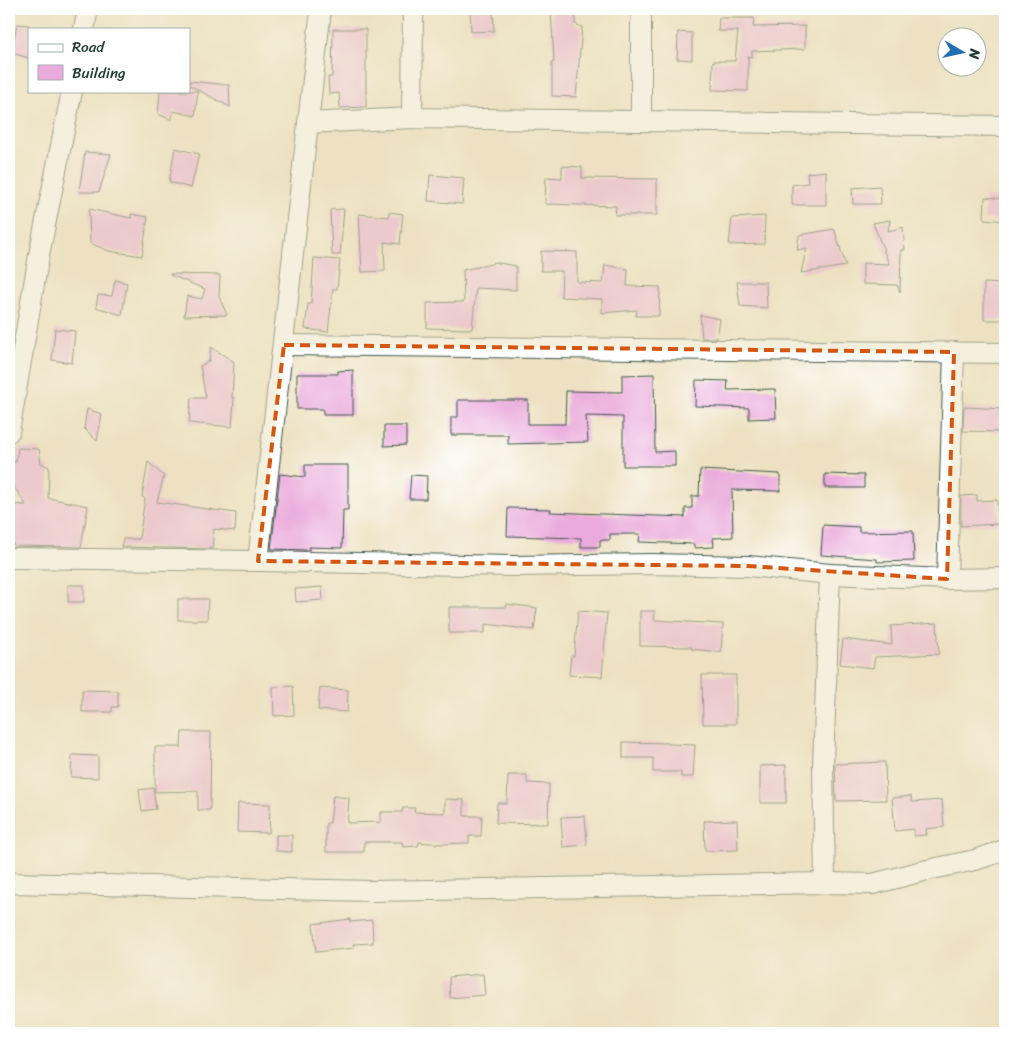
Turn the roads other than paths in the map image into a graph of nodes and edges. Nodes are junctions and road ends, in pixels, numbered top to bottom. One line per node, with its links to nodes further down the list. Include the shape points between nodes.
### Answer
1 (88, 9): 5 (street)
2 (321, 9): 9 (street)
3 (413, 9): 7 (street)
4 (641, 9): 8 (street)
5 (84, 28)
6 (72, 92): 14 (street, via 39,255)
7 (412, 118): 8 (street); 9 (street)
8 (641, 120): 10 (street)
9 (308, 123): 11 (street)
10 (1005, 126)
11 (284, 345): 12 (street); 16 (street)
12 (954, 352): 13 (street); 19 (street)
13 (1005, 353)
14 (9, 432)
15 (9, 558): 16 (street)
16 (258, 560): 17 (street, via 513,566 738,566)
17 (830, 574): 19 (street); 22 (street, via 822,766)
18 (1005, 578): 19 (street)
19 (947, 579)
20 (1005, 850): 22 (street, via 873,884)
21 (9, 883): 22 (street, via 372,891)
22 (825, 883)

